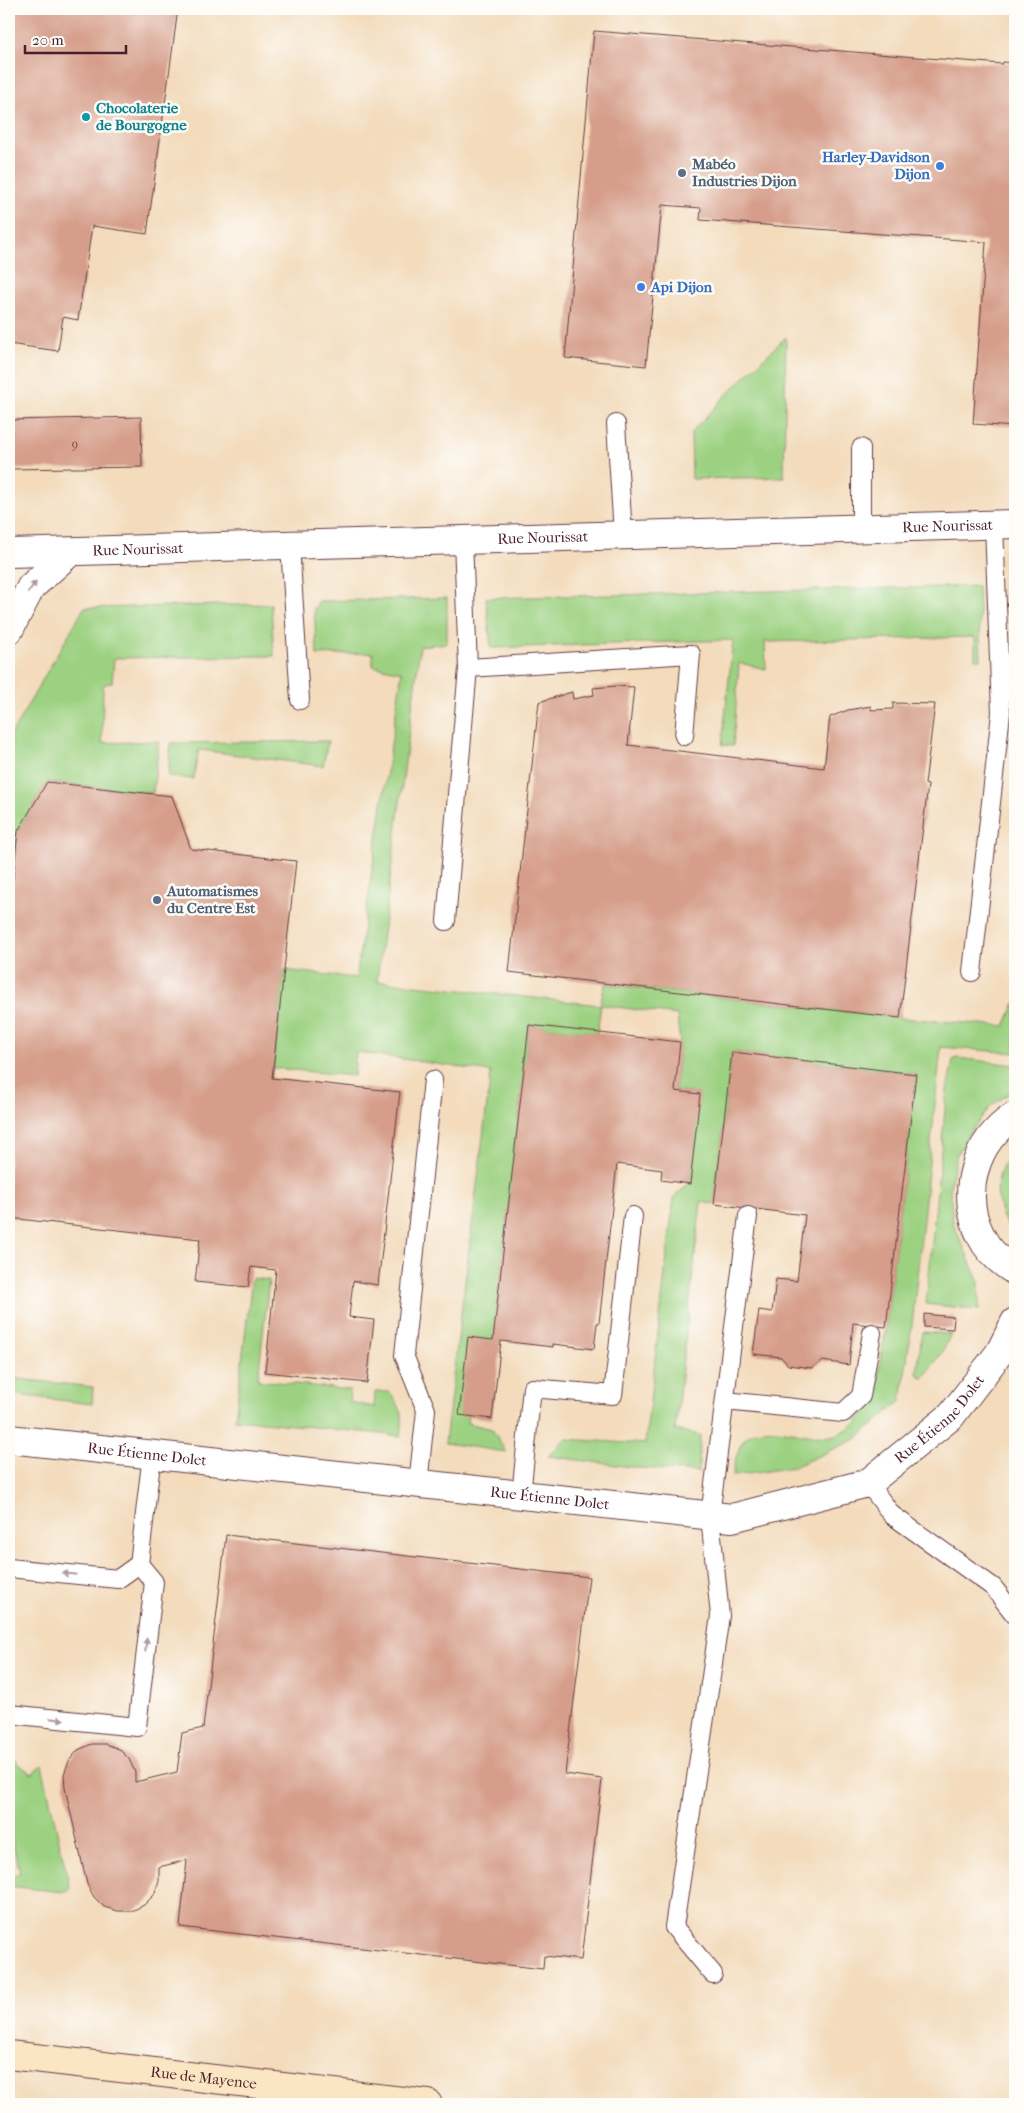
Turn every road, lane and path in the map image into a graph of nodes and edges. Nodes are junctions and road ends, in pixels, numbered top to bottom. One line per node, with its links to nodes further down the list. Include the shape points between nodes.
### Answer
1 (616, 424): 5 (lane)
2 (861, 448): 4 (lane)
3 (1005, 524): 4 (street, Rue Nourissat); 15 (lane, via 1002,713)
4 (861, 528): 5 (street, Rue Nourissat)
5 (623, 535): 6 (street, Rue Nourissat)
6 (463, 540): 7 (street, Rue Nourissat); 11 (lane)
7 (290, 545): 8 (street, Rue Nourissat); 12 (lane)
8 (70, 552): 9 (street, Rue Nourissat); 10 (street, one-way to 8, via 31,587)
9 (9, 553)
10 (9, 630)
11 (468, 668): 13 (lane, via 690,654); 14 (lane)
12 (300, 700)
13 (684, 736)
14 (446, 921)
15 (972, 972)
16 (433, 1080): 27 (lane, via 404,1355 426,1410)
17 (1015, 1116): 20 (street, via 1003,1124 983,1148 972,1177 971,1207 981,1237 1000,1261)
18 (634, 1216): 28 (lane, via 613,1395 532,1388)
19 (748, 1216): 23 (lane)
20 (1015, 1272)
21 (1015, 1322): 26 (street, Rue Étienne Dolet, via 1000,1352 951,1416)
22 (872, 1333): 23 (lane, via 862,1396 844,1413)
23 (725, 1401): 29 (lane)
24 (9, 1439): 25 (street, Rue Étienne Dolet)
25 (152, 1454): 27 (street, Rue Étienne Dolet); 30 (lane)
26 (868, 1483): 29 (street, Rue Étienne Dolet, via 732,1518); 32 (lane, via 892,1515 993,1587)
27 (418, 1484): 28 (street, Rue Étienne Dolet)
28 (522, 1495): 29 (street, Rue Étienne Dolet)
29 (710, 1516): 34 (lane, via 720,1616 674,1927)
30 (139, 1564): 31 (lane, one-way to 31, via 118,1579); 33 (lane, one-way to 30, via 137,1727 154,1582)
31 (9, 1568)
32 (1015, 1615)
33 (9, 1714)
34 (713, 1974)
35 (9, 2055): 36 (main road, Rue de Mayence)
36 (428, 2104)

